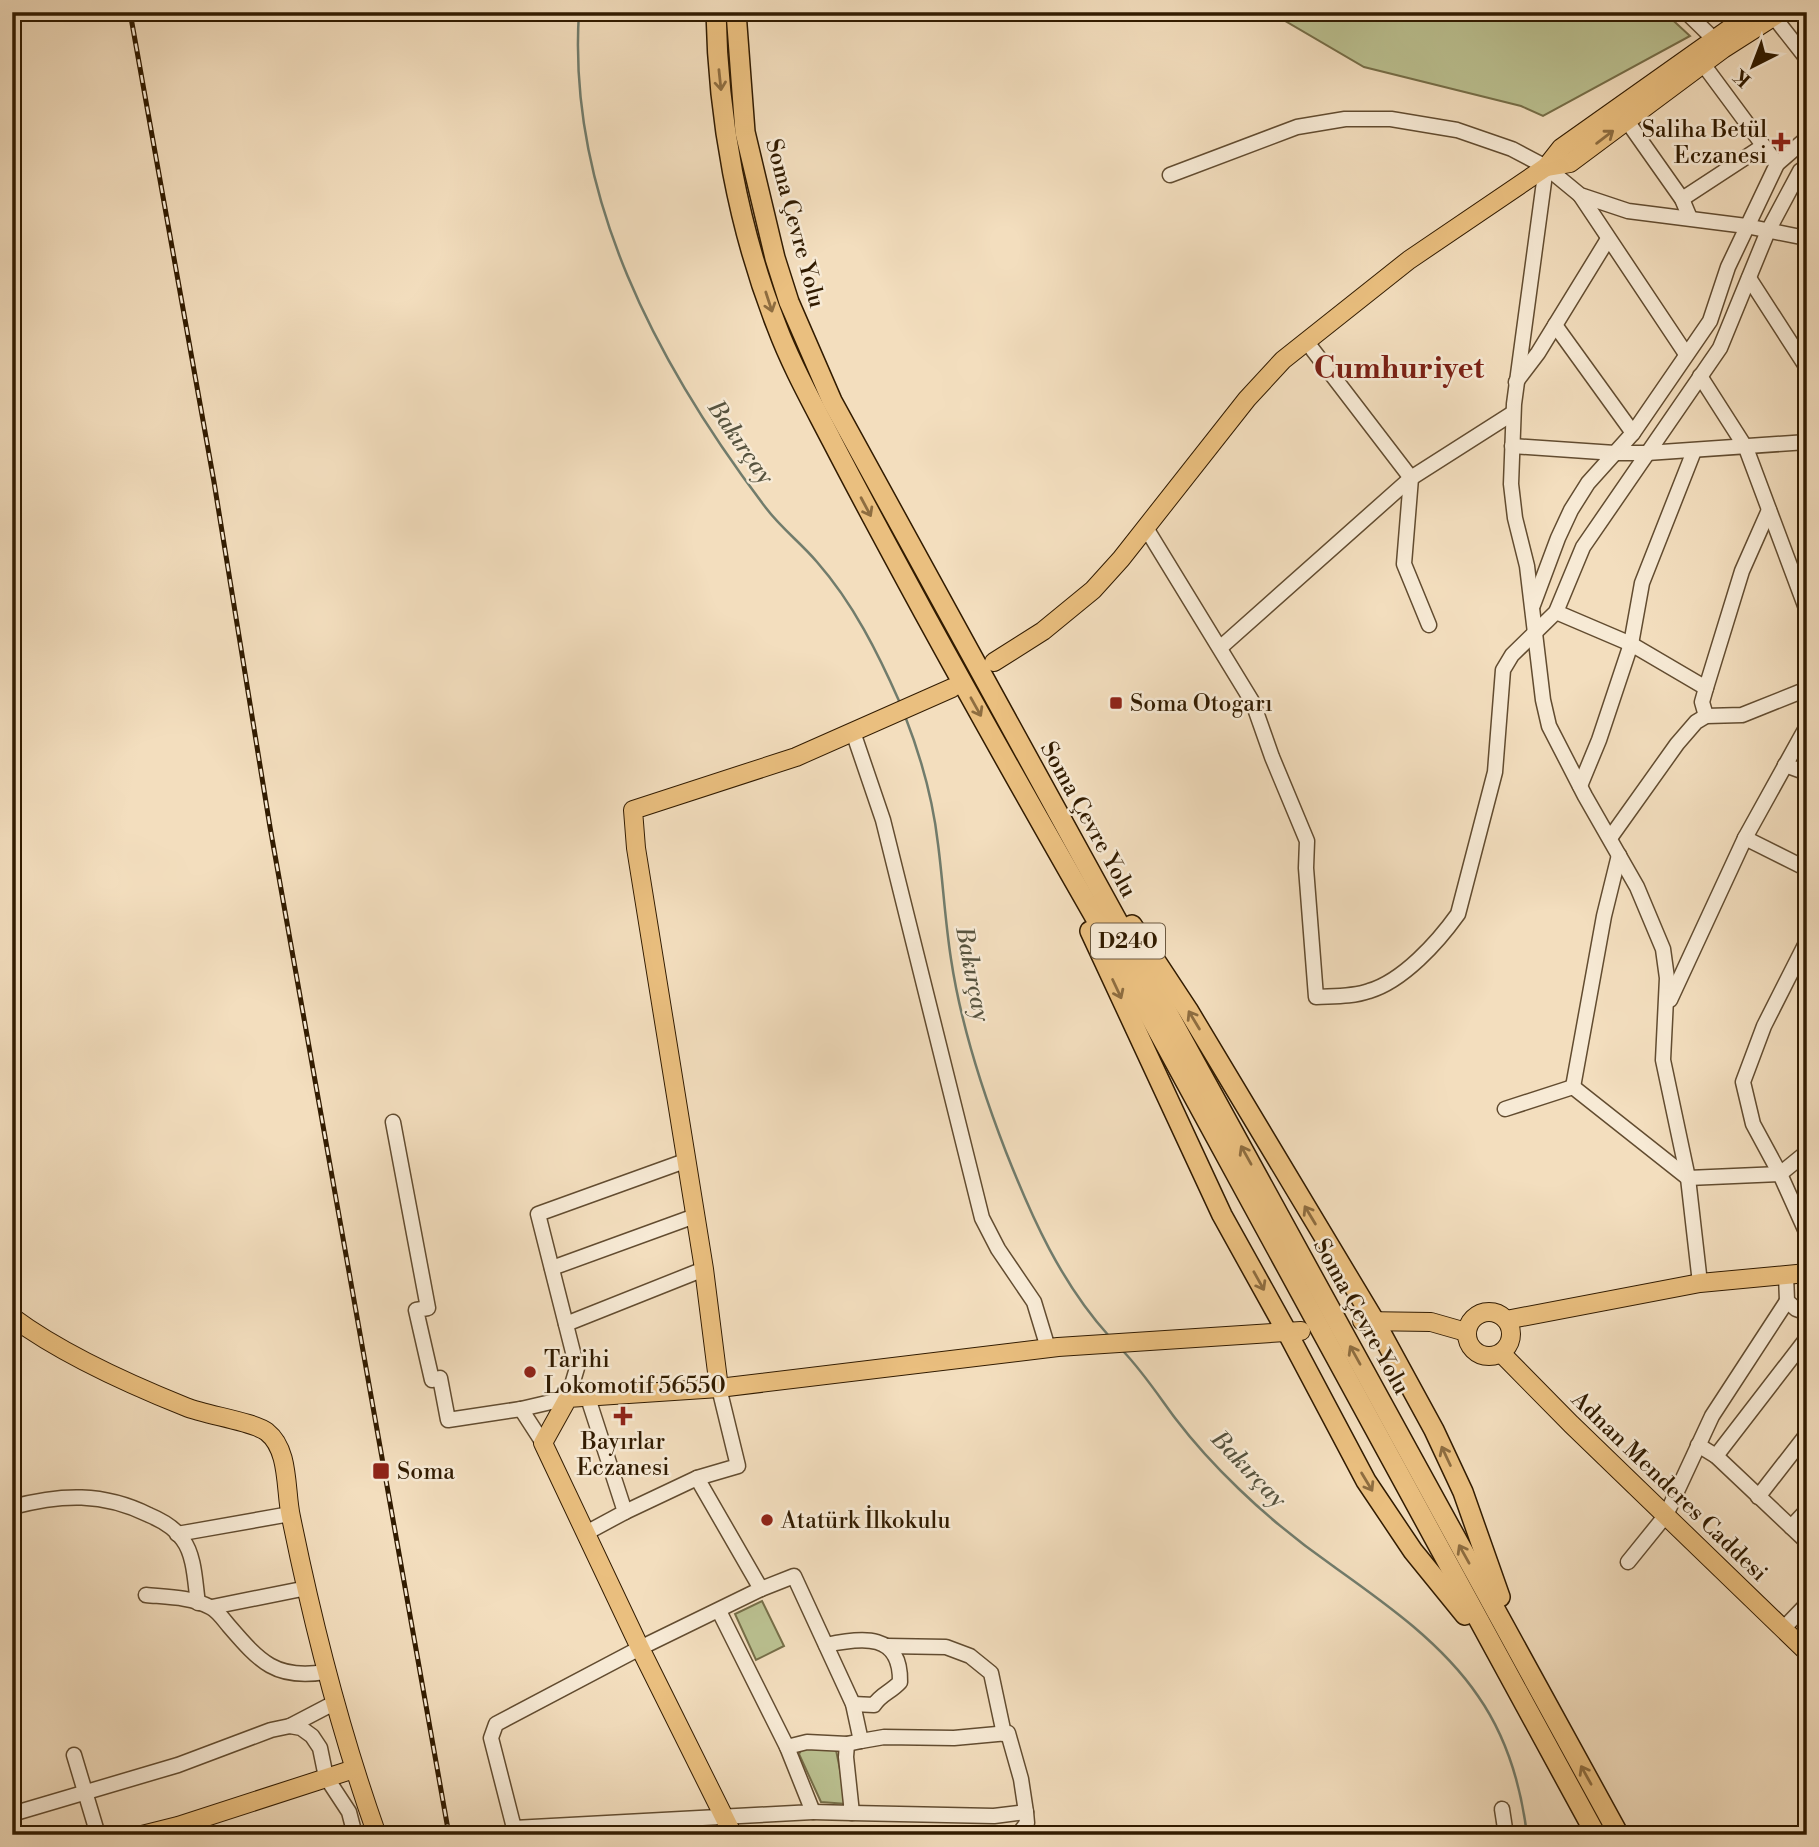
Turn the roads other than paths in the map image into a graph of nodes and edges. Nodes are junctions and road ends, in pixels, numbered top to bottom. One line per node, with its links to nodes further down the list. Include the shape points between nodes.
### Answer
1 (716, 12): 59 (highway, Soma Çevre Yolu / D240, one-way to 59, via 724,120 735,183 776,327 880,534)
2 (736, 12): 58 (highway, Soma Çevre Yolu / D240, via 745,132 789,302 832,401)
3 (1686, 12): 6 (street)
4 (1753, 12): 6 (main road)
5 (1778, 15): 6 (main road); 7 (street)
6 (1719, 44): 8 (main road); 14 (main road, via 1561,148)
7 (1807, 59)
8 (1703, 64): 9 (main road); 11 (street)
9 (1627, 121): 14 (main road, one-way to 9, via 1570,163); 17 (street)
10 (1807, 138): 12 (street)
11 (1763, 146): 12 (street); 17 (street)
12 (1777, 164): 19 (street)
13 (1807, 166): 20 (street)
14 (1546, 167): 15 (street, via 1512,149 1457,130 1391,119 1345,118 1297,127); 16 (street); 25 (main road, via 1409,260); 29 (street)
15 (1171, 175)
16 (1580, 195): 18 (street, via 1628,211); 21 (street)
17 (1682, 199): 18 (street)
18 (1690, 218): 19 (street)
19 (1746, 226): 20 (street); 26 (street, via 1710,321)
20 (1768, 230): 22 (street); 23 (street)
21 (1608, 239): 24 (street); 26 (street)
22 (1807, 241)
23 (1749, 278): 27 (street); 28 (street, via 1720,348)
24 (1555, 325): 29 (street); 31 (street)
25 (1307, 341): 38 (street); 40 (main road, via 1247,398)
26 (1686, 354): 31 (street)
27 (1807, 368)
28 (1700, 376): 34 (street); 37 (street)
29 (1516, 382): 30 (street)
30 (1513, 413): 33 (street); 38 (street)
31 (1633, 433): 36 (street)
32 (1807, 442): 34 (street)
33 (1512, 446): 36 (street); 41 (street, via 1515,518)
34 (1746, 448): 35 (street); 39 (street)
35 (1694, 451): 37 (street); 46 (street, via 1642,583)
36 (1615, 453): 37 (street); 41 (street, via 1588,482 1571,510)
37 (1647, 453): 43 (street, via 1583,547)
38 (1411, 478): 44 (street, via 1404,564); 47 (street)
39 (1769, 510): 42 (street); 49 (street, via 1742,571)
40 (1146, 528): 47 (street); 48 (main road, via 1093,590 1043,631)
41 (1532, 607): 45 (street)
42 (1807, 611)
43 (1556, 612): 45 (street); 46 (street)
44 (1429, 625)
45 (1535, 633): 47 (street, via 1503,670 1495,772 1458,914 1404,972 1371,991 1316,997 1307,841 1253,703); 57 (street, via 1549,726)
46 (1631, 644): 49 (street); 57 (street)
47 (1221, 647)
48 (993, 662)
49 (1706, 688): 52 (street, via 1702,702)
50 (1807, 689): 52 (street, via 1742,715)
51 (945, 690): 54 (main road)
52 (1706, 716): 60 (street, via 1677,744)
53 (1807, 726): 55 (street)
54 (860, 728): 70 (main road, via 796,757 633,810); 89 (street, via 982,1218 1034,1302)
55 (1785, 765): 56 (street); 61 (street)
56 (1807, 774)
57 (1580, 786): 60 (street)
58 (1052, 804): 83 (highway, one-way to 58, via 1188,1010); 124 (highway, Soma Çevre Yolu / D240, one-way to 58)
59 (1036, 816): 86 (highway, one-way to 86, via 1222,1215); 123 (highway, Soma Çevre Yolu / D240, via 1116,954)
60 (1610, 838): 62 (street)
61 (1745, 838): 63 (street); 65 (street)
62 (1619, 855): 65 (street, via 1663,949); 66 (street)
63 (1807, 869)
64 (1807, 942): 71 (street, via 1763,1026 1743,1082 1753,1124)
65 (1666, 1007): 72 (street, via 1663,1060)
66 (1573, 1087): 67 (street); 72 (street)
67 (1505, 1109)
68 (393, 1122): 94 (street, via 428,1308 416,1310 432,1380 440,1378 448,1420)
69 (1807, 1152): 71 (street)
70 (685, 1161): 73 (main road); 75 (street, via 538,1214)
71 (1780, 1174): 72 (street); 74 (street)
72 (1688, 1178): 79 (street)
73 (695, 1216): 75 (street); 76 (main road)
74 (1807, 1234)
75 (552, 1268): 85 (street)
76 (704, 1269): 85 (street); 91 (main road)
77 (1807, 1273): 78 (main road)
78 (1786, 1275): 79 (main road); 80 (street)
79 (1700, 1283): 84 (main road)
80 (1787, 1301): 81 (street); 97 (street, via 1732,1383)
81 (1807, 1313)
82 (12, 1317): 104 (main road, via 115,1376 189,1408 266,1430 278,1443)
83 (1368, 1320): 87 (main road, via 1431,1322); 124 (highway, one-way to 83, via 1491,1576 1463,1492 1434,1430)
84 (1506, 1320): 87 (main road, via 1495,1313 1482,1313); 90 (main road, via 1510,1341)
85 (566, 1324): 92 (street, via 577,1368)
86 (1294, 1331): 89 (main road); 123 (highway, one-way to 123, via 1366,1481)
87 (1466, 1332): 90 (main road, via 1474,1351 1488,1357)
88 (1807, 1338): 98 (street)
89 (1053, 1348): 91 (main road)
90 (1501, 1353): 105 (main road, Adnan Menderes Caddesi)
91 (719, 1388): 93 (main road); 99 (street, via 738,1466)
92 (568, 1398): 93 (main road); 94 (street); 96 (main road)
93 (588, 1398): 103 (street)
94 (521, 1409): 96 (street)
95 (1807, 1434): 100 (street)
96 (543, 1443): 107 (main road)
97 (1698, 1445): 98 (street); 105 (street)
98 (1716, 1456): 100 (street)
99 (698, 1478): 103 (street); 112 (street)
100 (1758, 1497): 106 (street)
101 (12, 1507): 108 (street, via 100,1497 159,1519)
102 (1807, 1510): 106 (street)
103 (625, 1512): 107 (street)
104 (290, 1514): 108 (street); 111 (main road)
105 (1666, 1515): 110 (street); 117 (main road, Adnan Menderes Caddesi)
106 (1791, 1527): 109 (street)
107 (586, 1533): 120 (main road)
108 (177, 1534): 115 (street, via 189,1550)
109 (1807, 1542)
110 (1628, 1562)
111 (307, 1588): 115 (street); 122 (main road)
112 (761, 1589): 116 (street); 118 (street, via 794,1576)
113 (146, 1595): 115 (street)
114 (1807, 1604): 117 (street)
115 (205, 1605): 122 (street, via 266,1665 296,1675)
116 (719, 1611): 120 (street); 130 (street)
117 (1783, 1629): 121 (main road, Adnan Menderes Caddesi)
118 (826, 1645): 119 (street, via 846,1641); 126 (street)
119 (887, 1646): 126 (street, via 897,1657 900,1682 874,1704); 128 (street, via 946,1647 970,1656 991,1673)
120 (640, 1648): 140 (main road); 140 (street, via 496,1724 491,1738 514,1828)
121 (1807, 1652)
122 (326, 1672): 125 (main road)
123 (1511, 1679): 149 (highway, Soma Çevre Yolu / D240)
124 (1545, 1700): 150 (highway, Soma Çevre Yolu / D240, one-way to 124)
125 (334, 1703): 127 (street); 132 (main road)
126 (853, 1704): 129 (street)
127 (290, 1726): 133 (street, via 301,1728 316,1742); 134 (street)
128 (1004, 1734): 129 (street); 137 (street, via 1008,1733 1012,1742)
129 (854, 1742): 130 (street); 138 (street, via 846,1757)
130 (786, 1747): 136 (street)
131 (74, 1755): 134 (street)
132 (354, 1769): 133 (main road); 145 (main road)
133 (327, 1777): 141 (main road); 144 (street, via 349,1812)
134 (86, 1793): 139 (street); 142 (street)
135 (1502, 1808): 148 (street)
136 (813, 1812): 138 (street); 140 (street)
137 (1026, 1812): 138 (street, via 993,1816); 147 (street, via 1027,1824)
138 (852, 1813)
139 (12, 1814)
140 (724, 1816): 146 (main road)
141 (179, 1830): 143 (main road)
142 (98, 1835)
143 (142, 1835)
144 (355, 1835)
145 (377, 1835)
146 (733, 1835)
147 (1018, 1835)
148 (1506, 1835)
149 (1596, 1835)
150 (1619, 1835)

